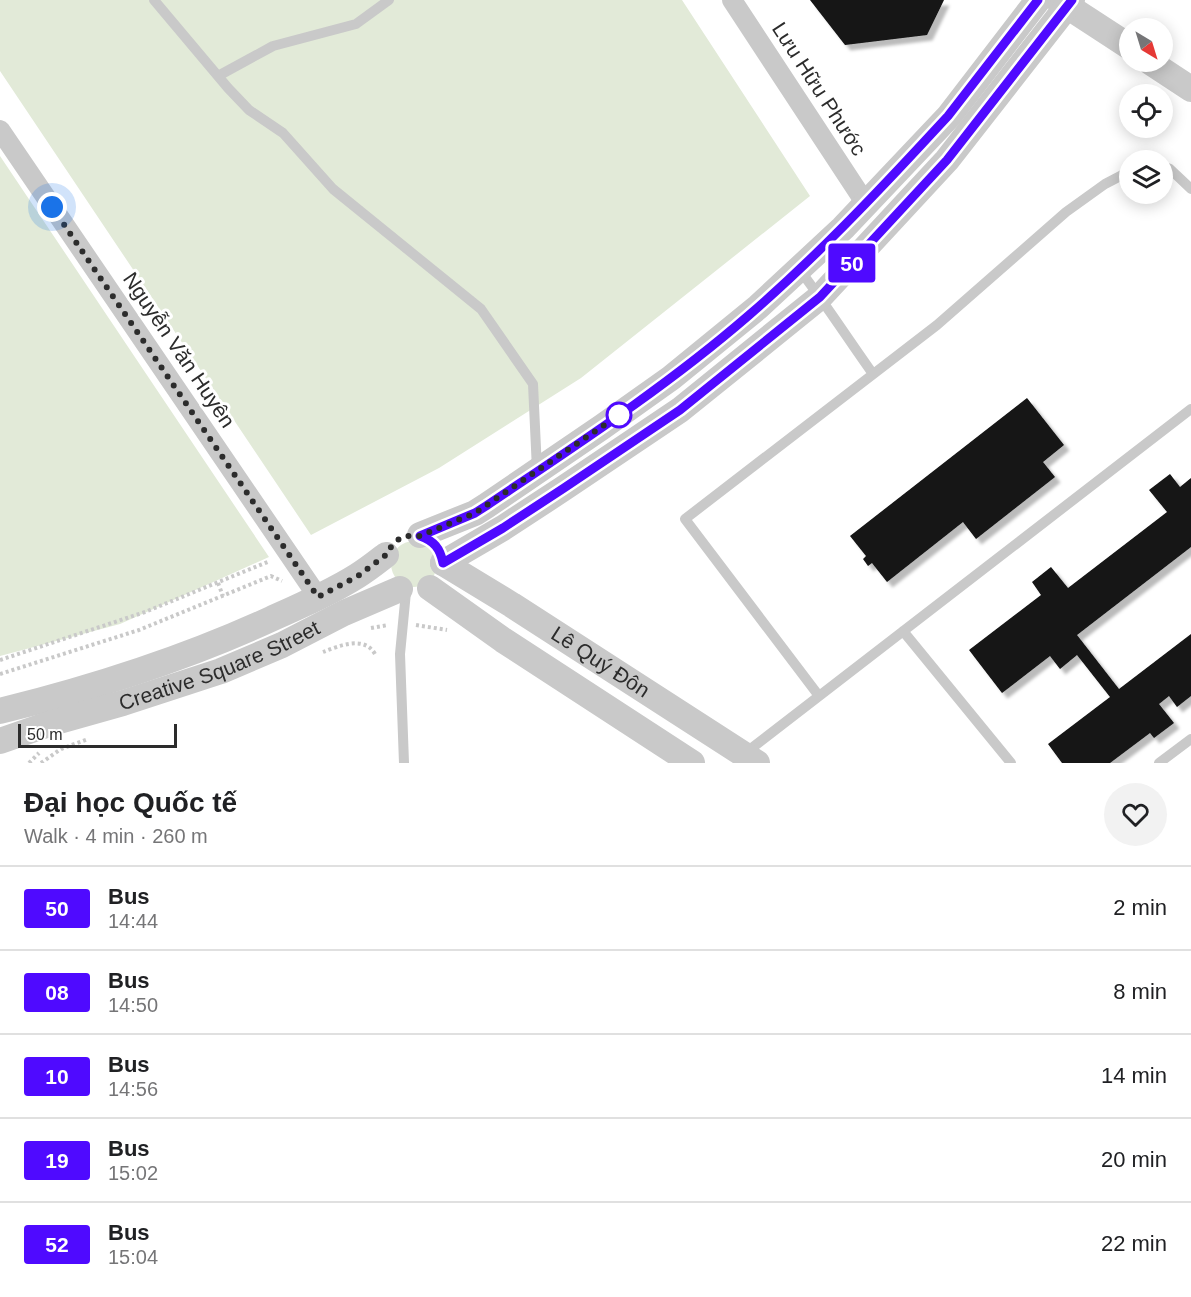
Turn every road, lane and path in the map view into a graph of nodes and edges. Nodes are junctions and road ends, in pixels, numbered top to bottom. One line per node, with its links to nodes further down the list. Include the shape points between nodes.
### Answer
1 (154, 0): 8 (lane)
2 (389, 0): 8 (lane, via 356,24 273,46)
3 (732, 0): 14 (street, Lưu Hữu Phước)
4 (1038, 0): 14 (street, via 948,116)
5 (1066, 2): 6 (street); 16 (street, via 947,160)
6 (1119, 39)
7 (1165, 72): 9 (street)
8 (218, 76): 19 (lane, via 249,110 283,133 333,189 481,309 533,384)
9 (1191, 89)
10 (0, 130): 27 (street, Nguyễn Văn Huyên)
11 (1173, 172): 13 (lane)
12 (1119, 177): 17 (lane, via 1066,212 937,325)
13 (1191, 189)
14 (866, 204): 15 (street)
15 (799, 269): 16 (lane); 19 (street, via 671,378)
16 (820, 297): 17 (lane); 23 (street, via 680,410 503,528)
17 (873, 374): 31 (lane, via 685,519)
18 (1191, 409): 28 (lane)
19 (537, 471): 20 (street, via 475,513)
20 (420, 536): 21 (street, via 399,539); 23 (street, via 436,545)
21 (386, 555): 25 (street, via 386,572 394,585); 27 (street, Creative Square Street, via 358,576)
22 (271, 560): 24 (path)
23 (443, 563): 25 (street, via 437,581); 35 (street, Lê Quý Đôn)
24 (218, 582): 26 (path); 29 (path, via 145,612)
25 (412, 590): 34 (street, Creative Square Street, via 344,613 221,671); 36 (lane, via 400,654); 37 (street, Lê Quý Đôn, via 503,640)
26 (223, 596): 27 (path, via 271,576); 30 (path, via 139,630)
27 (318, 597): 32 (street, Creative Square Street, via 240,633 146,669)
28 (903, 631): 31 (lane); 38 (lane)
29 (0, 660)
30 (0, 674)
31 (819, 696): 35 (lane)
32 (0, 711)
33 (1191, 739): 39 (lane)
34 (0, 741)
35 (751, 759)
36 (404, 763)
37 (692, 763)
38 (1011, 763)
39 (1160, 763)

